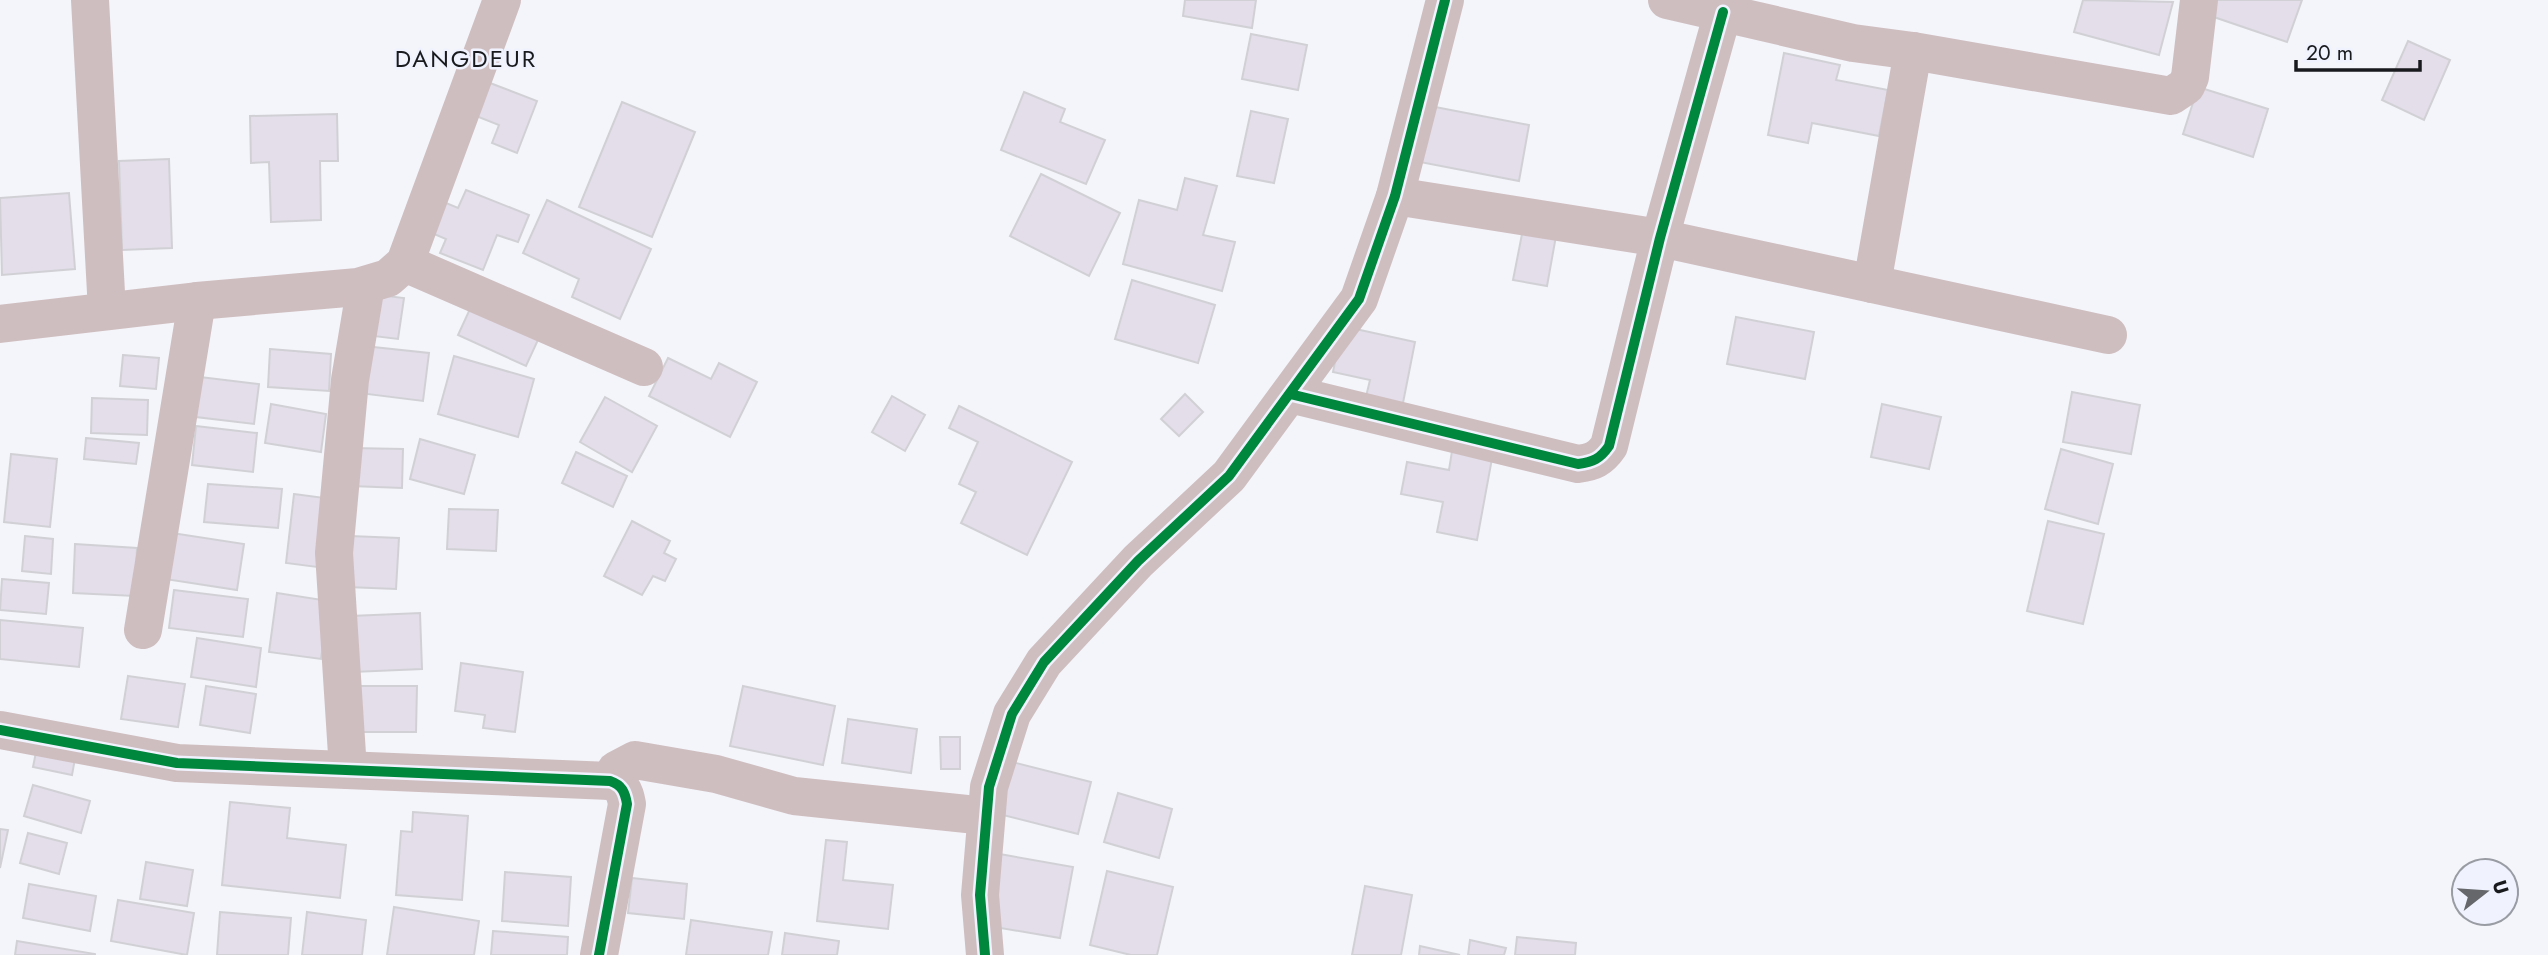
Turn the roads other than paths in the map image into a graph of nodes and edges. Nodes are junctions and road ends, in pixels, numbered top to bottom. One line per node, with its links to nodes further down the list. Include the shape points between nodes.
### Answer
1 (90, 0): 14 (street)
2 (502, 0): 10 (street)
3 (1445, 0): 8 (street)
4 (1667, 0): 6 (street)
5 (2199, 0): 7 (street, via 2190,77 2186,86 2171,96)
6 (1723, 12): 7 (street, via 1853,43); 9 (street)
7 (1913, 51): 11 (street)
8 (1395, 196): 9 (street); 18 (street, via 1359,299)
9 (1660, 237): 11 (street); 18 (street, via 1609,446 1602,457 1591,462 1578,464)
10 (405, 263): 12 (street, via 388,278); 17 (street)
11 (1872, 284): 16 (street)
12 (366, 285): 13 (street); 21 (street, via 350,380 334,553)
13 (197, 301): 14 (street); 19 (street)
14 (107, 311): 15 (street)
15 (0, 324)
16 (2108, 335)
17 (644, 367)
18 (1290, 394): 23 (street, via 1229,477 1138,561 1044,662 1012,714 989,788)
19 (143, 630)
20 (0, 730): 21 (street, via 177,763)
21 (348, 770): 22 (street)
22 (610, 781): 23 (street, via 616,770 635,760 716,774 794,796); 24 (street, via 619,784 627,804)
23 (986, 816): 25 (street, via 980,895)
24 (599, 955)
25 (985, 955)

